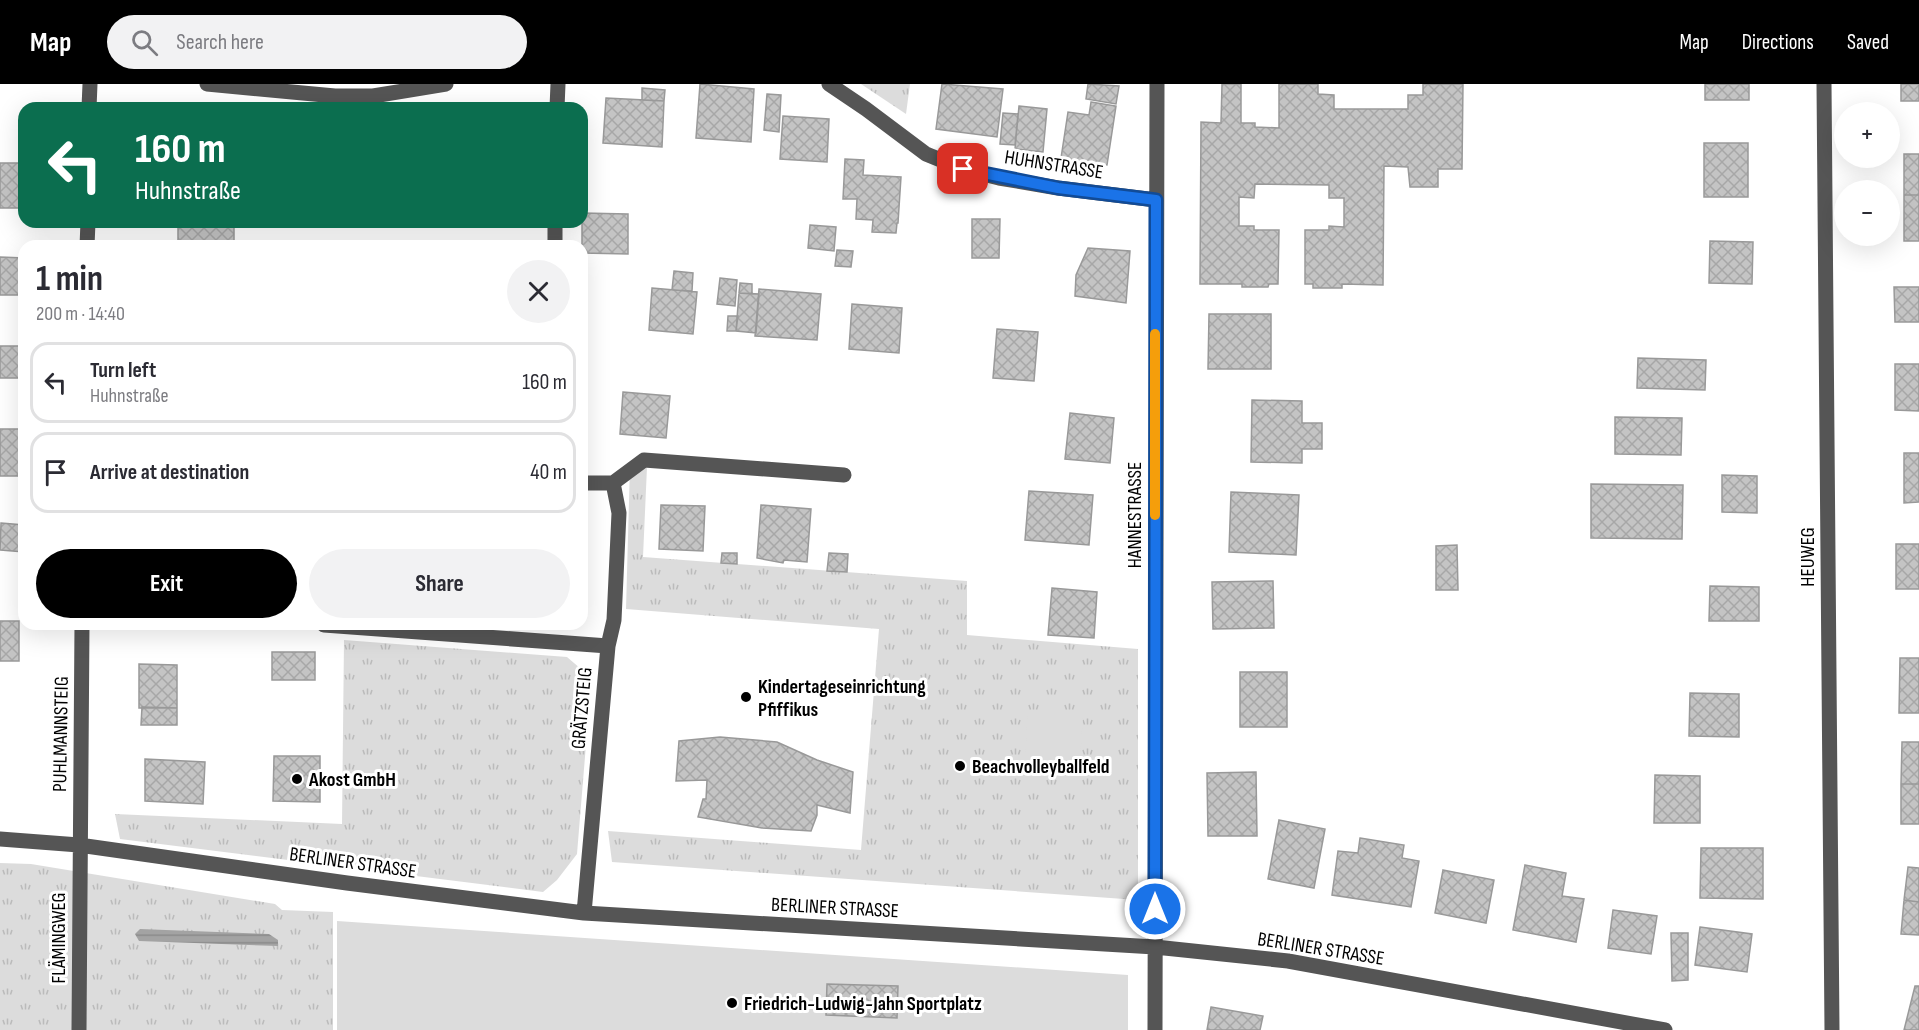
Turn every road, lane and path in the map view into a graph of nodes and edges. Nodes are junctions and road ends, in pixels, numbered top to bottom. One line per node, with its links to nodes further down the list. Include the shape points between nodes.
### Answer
1 (90, 84): 8 (street)
2 (207, 84): 3 (street, via 373,96)
3 (446, 84)
4 (558, 84): 9 (street)
5 (829, 84): 10 (street, HUHNSTRASSE, via 926,154 963,169 1058,188)
6 (1158, 84): 10 (street, HANNESTRASSE)
7 (1824, 84): 24 (street, HEUWEG)
8 (89, 102)
9 (557, 102)
10 (1156, 200): 20 (street, HANNESTRASSE)
11 (844, 475): 13 (street, via 644,460)
12 (588, 483): 13 (street)
13 (613, 483): 16 (street, via 619,513 614,620)
14 (82, 630): 18 (street, PUHLMANNSTEIG)
15 (381, 630): 16 (street, GRÄTZSTEIG)
16 (608, 646): 19 (street, GRÄTZSTEIG)
17 (0, 839): 18 (street, BERLINER STRASSE)
18 (79, 845): 19 (street, BERLINER STRASSE); 21 (street, FLÄMINGWEG)
19 (584, 913): 20 (street, BERLINER STRASSE)
20 (1155, 947): 22 (street, HANNESTRASSE); 23 (street, BERLINER STRASSE, via 1288,962)
21 (79, 1030)
22 (1155, 1030)
23 (1665, 1030)
24 (1832, 1030)

